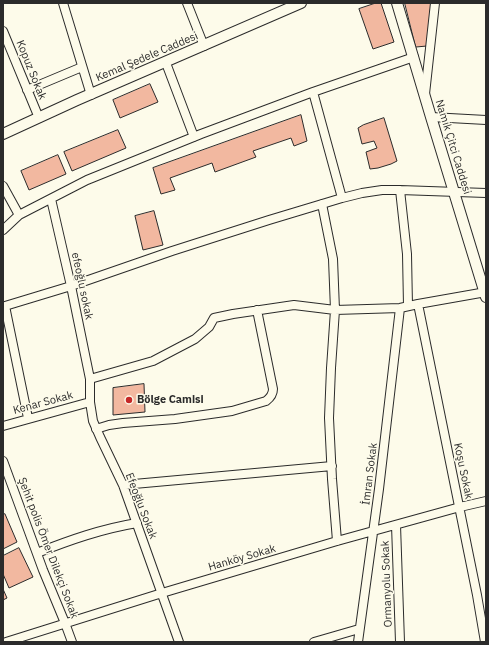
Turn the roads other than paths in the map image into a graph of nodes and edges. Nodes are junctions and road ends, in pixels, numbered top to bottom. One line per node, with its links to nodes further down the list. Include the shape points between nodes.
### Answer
1 (63, 3): 11 (street)
2 (187, 3): 8 (street)
3 (301, 3): 6 (street, Kemal Şedele Caddesi)
4 (398, 3): 9 (street, Namık Çitci Caddesi)
5 (435, 3): 14 (street)
6 (286, 6): 8 (street, Kemal Şedele Caddesi)
7 (3, 31): 12 (street, Kopuz Sokak)
8 (204, 46): 10 (street, Kemal Şedele Caddesi)
9 (414, 58): 13 (street); 14 (street, Namık Çitci Caddesi)
10 (166, 62): 15 (street, Kemal Şedele Caddesi); 20 (street)
11 (82, 67): 12 (street); 15 (street)
12 (27, 90): 17 (street, Kopuz Sokak)
13 (313, 92): 20 (street); 26 (street)
14 (425, 94): 16 (street, Namık Çitci Caddesi)
15 (91, 95): 17 (street, Kemal Şedele Caddesi)
16 (431, 117): 18 (street); 23 (street, Namık Çitci Caddesi)
17 (38, 118): 19 (street, Kemal Şedele Caddesi)
18 (486, 120)
19 (3, 134)
20 (194, 137): 25 (street, via 87,180)
21 (3, 186): 28 (street)
22 (400, 190): 23 (street); 26 (street, via 382,190); 34 (street, İmran Sokak, via 407,254)
23 (454, 192): 24 (street); 31 (street, Namık Çitci Caddesi)
24 (486, 193)
25 (51, 198): 28 (street); 30 (street, efeoğlu sokak)
26 (342, 198): 27 (street)
27 (322, 204): 30 (street); 36 (street, via 334,259)
28 (19, 215): 29 (street)
29 (3, 230)
30 (71, 286): 33 (street); 37 (street, efeoğlu sokak)
31 (486, 294): 32 (street)
32 (418, 304): 34 (street); 46 (street, Koşu Sokak)
33 (4, 306): 39 (street)
34 (404, 307): 36 (street); 49 (street, İmran Sokak)
35 (257, 310): 36 (street, via 294,305); 37 (street, via 214,318 209,327 195,339 153,361); 41 (street, via 273,389 269,399 232,411 123,423)
36 (335, 310): 43 (street, via 329,418)
37 (90, 378): 38 (street, Efeoğlu Sokak)
38 (90, 402): 39 (street, Kenar Sokak); 41 (street, Efeoğlu Sokak)
39 (28, 418): 40 (street, Kenar Sokak)
40 (3, 426)
41 (96, 429): 44 (street, Efeoğlu Sokak)
42 (3, 462): 51 (street, Şehit polis Ömer Dilekçi Sokak)
43 (332, 466): 44 (street); 50 (street)
44 (123, 485): 47 (street, Efeoğlu Sokak)
45 (486, 501): 46 (street, Hanköy Sokak)
46 (460, 507): 48 (street, Hanköy Sokak); 61 (street, Koşu Sokak)
47 (137, 523): 51 (street, via 89,534); 52 (street, Efeoğlu Sokak)
48 (396, 525): 49 (street, Hanköy Sokak); 60 (street, Ormanyolu Sokak)
49 (373, 532): 50 (street, Hanköy Sokak); 54 (street, İmran Sokak)
50 (337, 541): 52 (street, Hanköy Sokak)
51 (37, 553): 53 (street, Şehit polis Ömer Dilekçi Sokak)
52 (162, 593): 53 (street, Hanköy Sokak); 57 (street, Efeoğlu Sokak)
53 (65, 623): 55 (street, Hanköy Sokak); 56 (street, Şehit polis Ömer Dilekçi Sokak)
54 (359, 629): 58 (street); 59 (street, İmran Sokak)
55 (6, 642)
56 (72, 642)
57 (179, 642)
58 (314, 642)
59 (358, 642)
60 (400, 642)
61 (485, 642)

